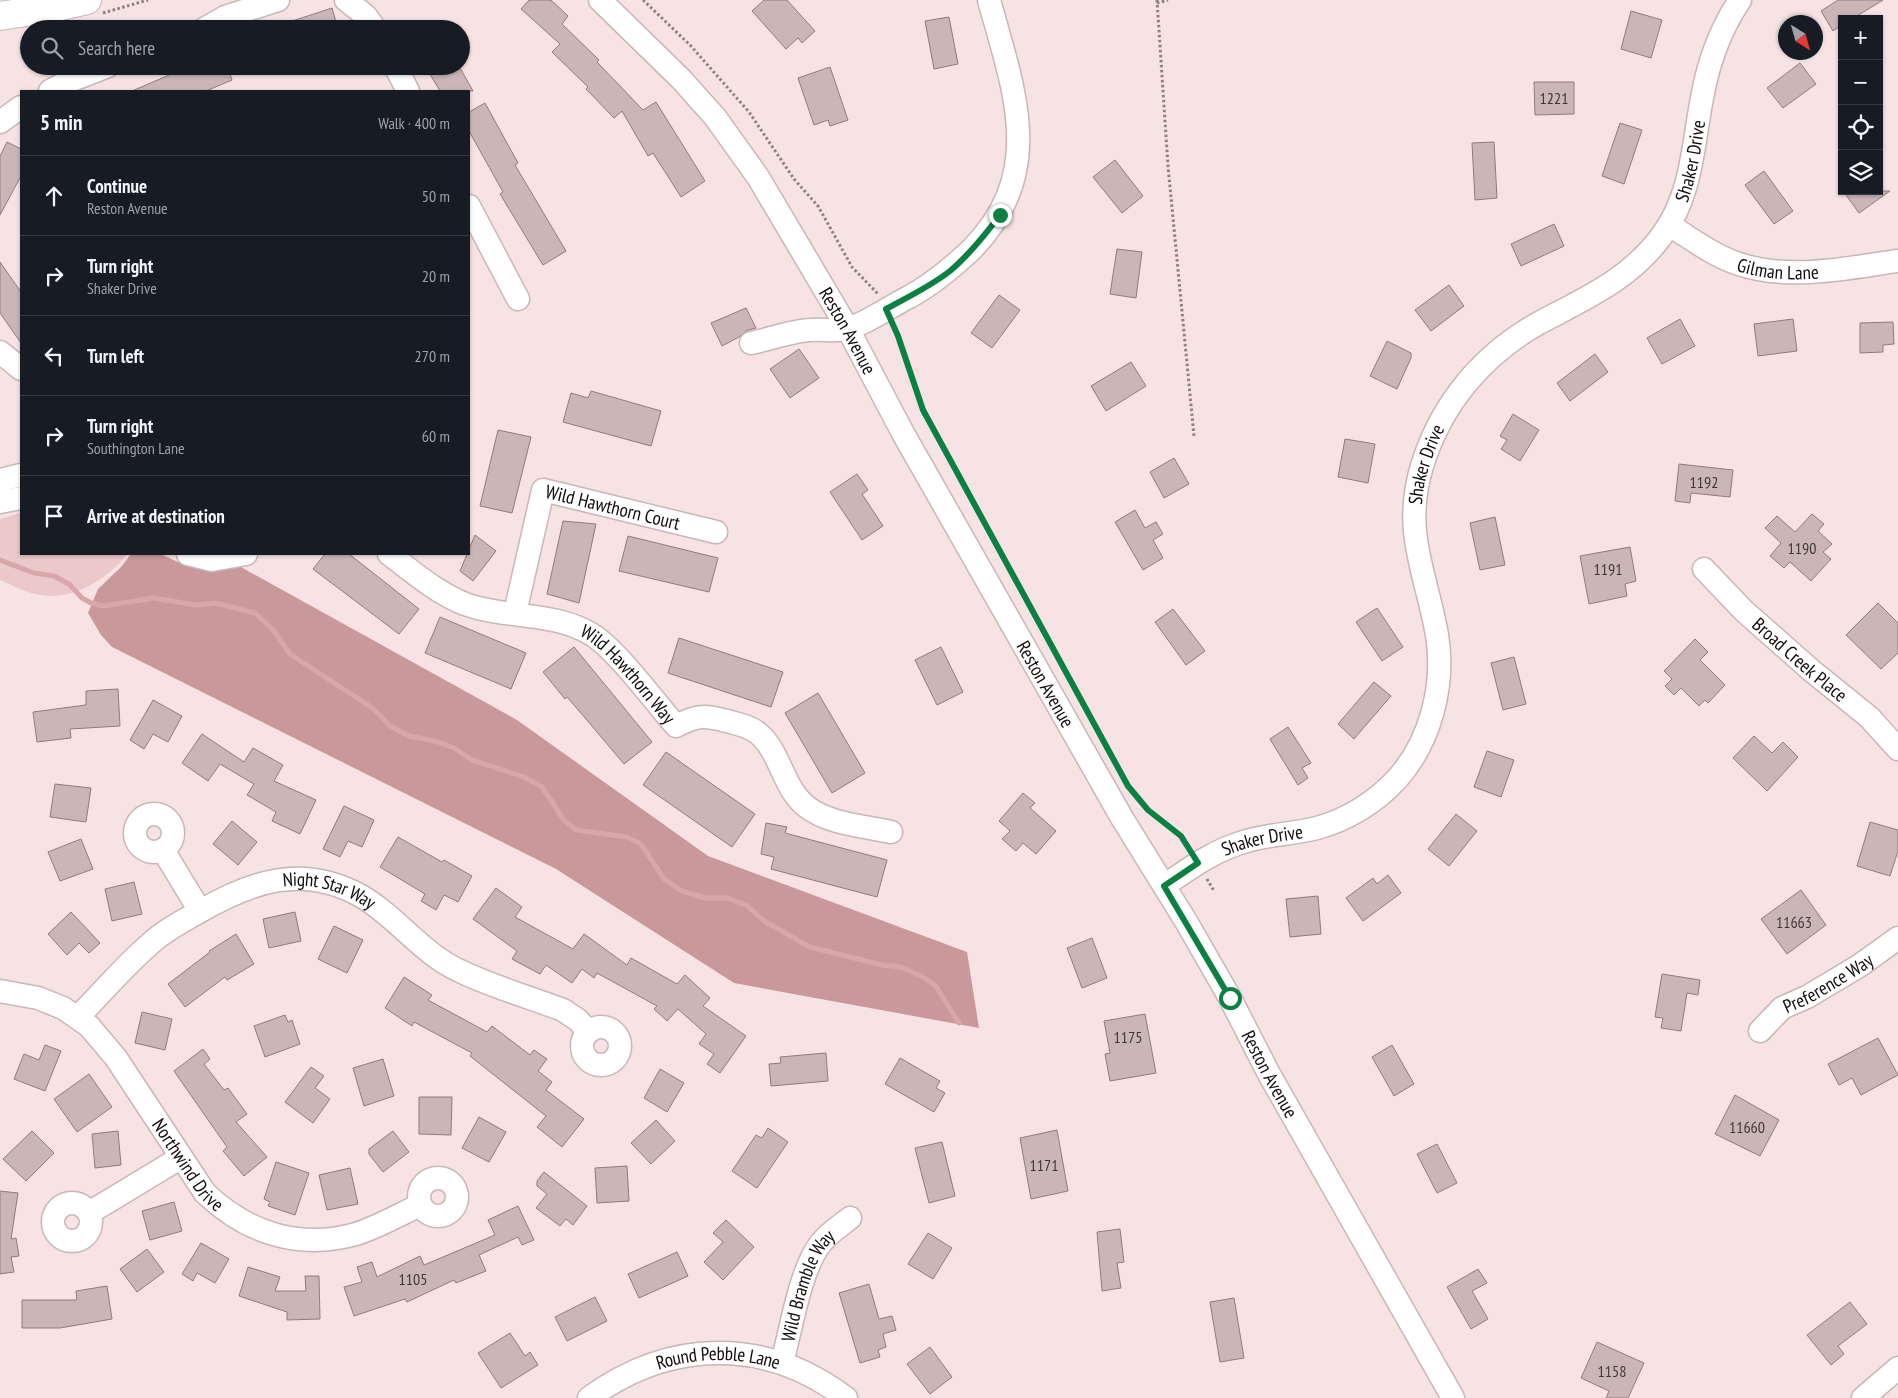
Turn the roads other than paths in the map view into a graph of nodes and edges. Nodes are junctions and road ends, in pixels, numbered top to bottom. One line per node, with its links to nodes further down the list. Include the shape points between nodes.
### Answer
1 (87, 0): 7 (main road)
2 (278, 0): 8 (street)
3 (346, 0): 9 (street)
4 (600, 0): 20 (street, Reston Avenue, via 681,79 744,155)
5 (989, 0): 20 (street, via 1008,70 1018,127 1019,150 1010,193 1000,215 950,270 925,288)
6 (1740, 0): 17 (street, Shaker Drive, via 1720,38 1708,72 1687,184)
7 (0, 16)
8 (220, 20)
9 (369, 20)
10 (85, 75): 12 (street)
11 (400, 75): 13 (street)
12 (52, 90)
13 (407, 90)
14 (20, 108): 15 (street)
15 (0, 122)
16 (470, 208): 19 (street)
17 (1669, 225): 18 (street, Gilman Lane, via 1717,255 1765,270 1832,270); 37 (street, Shaker Drive, via 1648,253 1622,276 1594,296 1538,324 1481,367 1452,401 1434,433 1415,496 1414,514 1415,543 1437,636 1440,668 1427,729 1404,769 1379,796 1336,822 1247,840 1198,863)
18 (1898, 261)
19 (518, 299)
20 (848, 329): 21 (street, via 809,330); 37 (street, Reston Avenue, via 904,435)
21 (751, 343)
22 (0, 352): 23 (street)
23 (20, 368)
24 (20, 475): 25 (street)
25 (0, 480)
26 (20, 498): 27 (street)
27 (0, 502)
28 (716, 532): 33 (street, Wild Hawthorn Court, via 543,490)
29 (192, 555): 30 (street, via 212,560)
30 (240, 555)
31 (390, 555): 33 (street, Wild Hawthorn Way, via 444,594 488,610)
32 (1704, 569): 34 (street, Broad Creek Place, via 1744,611 1870,717)
33 (516, 613): 35 (street, Wild Hawthorn Way, via 555,619 592,634 676,726 693,717 707,716 759,734 794,795 820,816)
34 (1898, 749)
35 (891, 832)
36 (164, 850): 38 (street)
37 (1164, 886): 52 (street, Reston Avenue)
38 (200, 911): 41 (street, Night Star Way, via 148,945); 43 (street, Night Star Way, via 251,885 271,880 295,878 338,886 370,902 459,971 563,1010)
39 (1898, 938): 42 (street, Preference Way, via 1859,966 1782,1008)
40 (0, 991): 41 (street, Northwind Drive, via 38,998)
41 (78, 1017): 44 (street, Northwind Drive, via 116,1058)
42 (1760, 1031)
43 (589, 1032)
44 (180, 1158): 45 (street, Northwind Drive, via 205,1193 223,1210 262,1232 286,1239 310,1241 343,1237); 46 (street)
45 (420, 1206)
46 (89, 1213)
47 (850, 1218): 48 (street, Wild Bramble Way, via 817,1249 798,1301)
48 (782, 1363): 50 (street, Round Pebble Lane, via 753,1355 698,1353 646,1365 620,1377); 51 (street, Round Pebble Lane, via 807,1373)
49 (1898, 1368): 53 (street)
50 (589, 1398)
51 (846, 1398)
52 (1453, 1398)
53 (1863, 1398)

